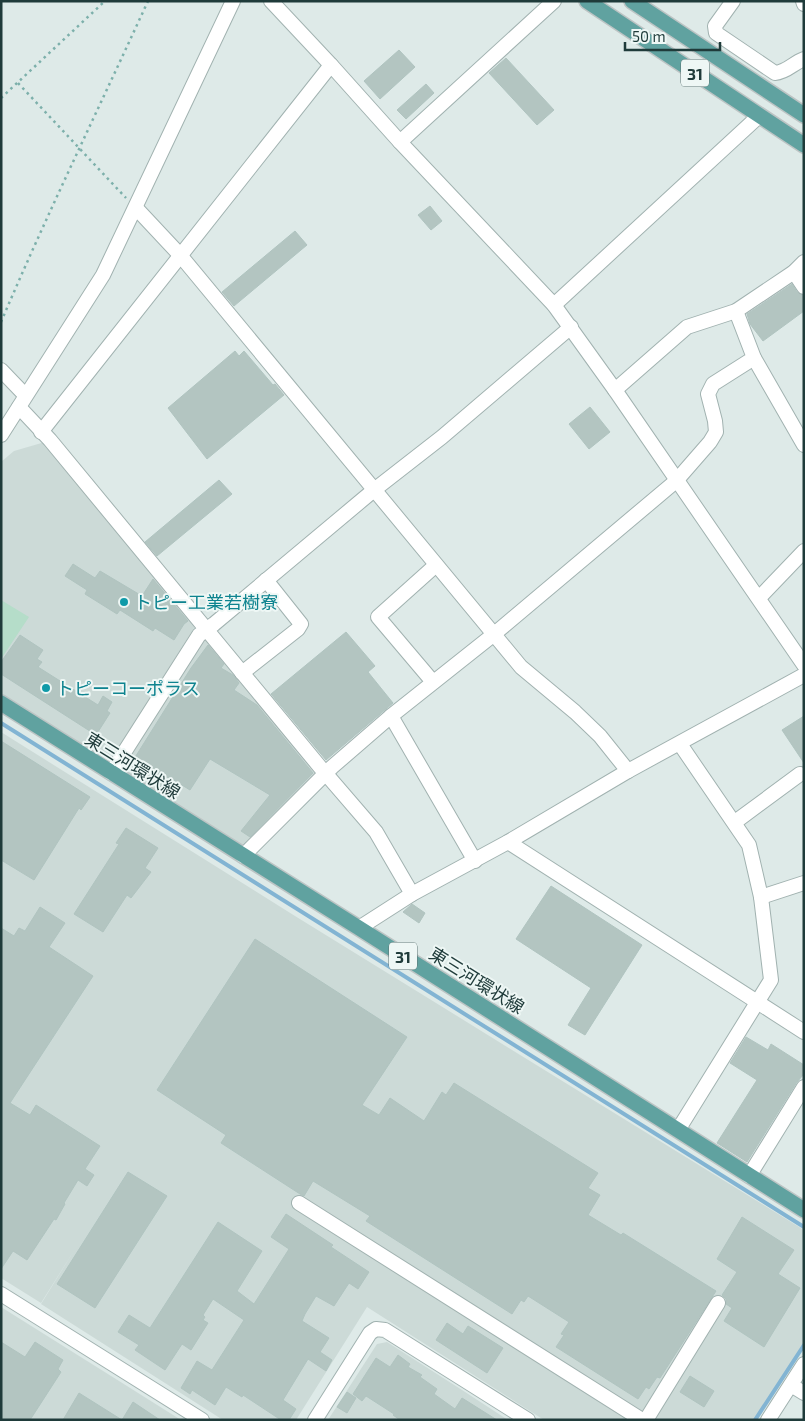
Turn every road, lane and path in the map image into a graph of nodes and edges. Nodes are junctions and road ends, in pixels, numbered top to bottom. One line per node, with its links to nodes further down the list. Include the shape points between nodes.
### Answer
1 (105, 1): 11 (path)
2 (148, 1): 17 (path)
3 (234, 1): 18 (street)
4 (271, 1): 10 (street)
5 (554, 1): 15 (street)
6 (586, 1): 14 (main road, 31)
7 (632, 1): 13 (main road, 31)
8 (733, 1): 9 (street, via 715,26 716,33 775,72 783,72)
9 (804, 59)
10 (331, 65): 15 (street); 19 (street)
11 (18, 83): 12 (path); 17 (path)
12 (1, 98)
13 (804, 115)
14 (759, 116): 16 (main road, 31); 23 (street)
15 (400, 142): 23 (street)
16 (804, 145)
17 (80, 149): 18 (path); 25 (path)
18 (136, 208): 19 (street); 30 (street, via 103,275)
19 (180, 256): 31 (street); 35 (street)
20 (804, 262): 21 (street)
21 (794, 272): 22 (street); 24 (street)
22 (804, 287)
23 (554, 305): 26 (street)
24 (736, 311): 27 (street); 29 (street, via 687,328)
25 (1, 322)
26 (571, 327): 29 (street); 35 (street, via 442,437)
27 (754, 358): 33 (street); 34 (street, via 713,384 708,394 716,432)
28 (1, 370): 30 (street)
29 (615, 390): 34 (street)
30 (22, 401): 31 (street); 32 (street)
31 (41, 432): 40 (street)
32 (1, 435)
33 (804, 445)
34 (676, 481): 39 (street); 41 (street)
35 (374, 490): 37 (street); 38 (street)
36 (804, 551): 39 (street)
37 (436, 565): 41 (street); 45 (street, via 378,617)
38 (266, 580): 40 (street); 43 (street, via 301,624)
39 (759, 598): 42 (street)
40 (206, 630): 43 (street); 50 (street, via 199,636)
41 (493, 635): 45 (street); 49 (street, via 521,667 600,736)
42 (804, 665)
43 (242, 673): 51 (street)
44 (804, 675): 48 (street)
45 (433, 682): 47 (street)
46 (1, 703): 50 (main road, 東三河環状線 / 31)
47 (391, 716): 51 (street); 56 (street)
48 (680, 744): 49 (street); 53 (street)
49 (628, 771): 54 (street)
50 (111, 773): 55 (main road, 東三河環状線 / 31)
51 (326, 774): 55 (street); 58 (street, via 376,832)
52 (800, 774): 53 (street)
53 (735, 822): 59 (street, via 749,845)
54 (508, 842): 56 (street); 61 (street)
55 (243, 856): 60 (main road, 東三河環状線 / 31)
56 (474, 861): 58 (street)
57 (804, 883): 59 (street)
58 (412, 894): 60 (street)
59 (761, 897): 61 (street, via 771,980)
60 (359, 928): 64 (main road, 東三河環状線 / 31)
61 (756, 1003): 62 (street); 64 (street)
62 (804, 1032)
63 (804, 1087): 65 (street)
64 (678, 1130): 65 (main road, 東三河環状線 / 31)
65 (750, 1176): 67 (main road, 東三河環状線 / 31)
66 (298, 1203): 76 (street)
67 (804, 1210)
68 (1, 1294): 73 (street)
69 (718, 1303): 77 (street)
70 (804, 1364): 71 (street)
71 (791, 1385): 72 (street); 78 (street)
72 (804, 1393)
73 (202, 1420)
74 (315, 1420): 75 (street, via 370,1333 376,1329 385,1330)
75 (528, 1420)
76 (642, 1420)
77 (646, 1420)
78 (768, 1420)

